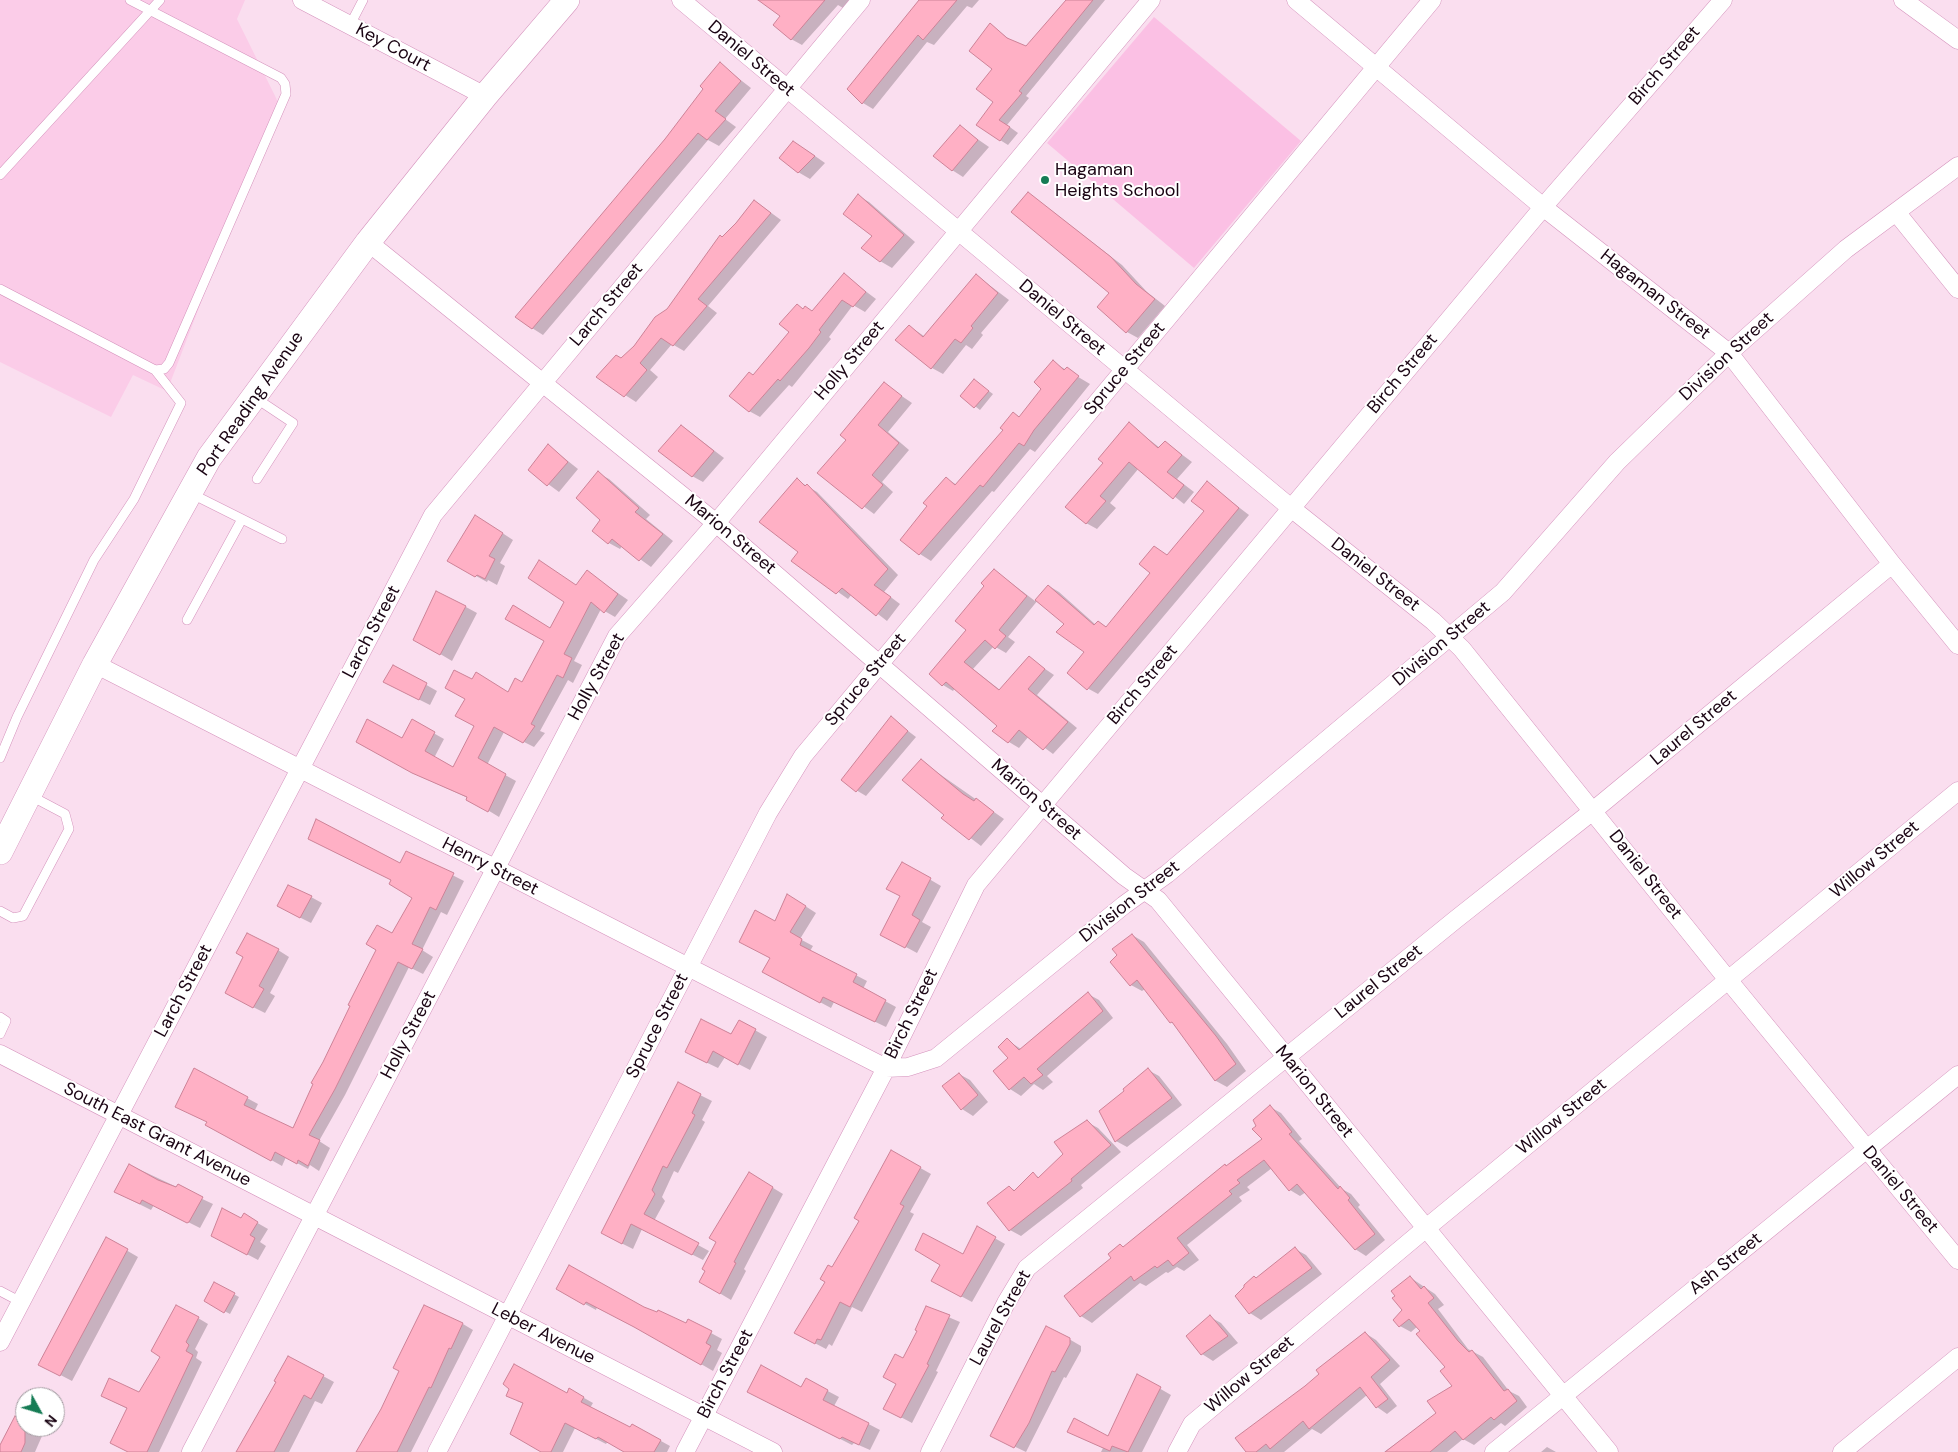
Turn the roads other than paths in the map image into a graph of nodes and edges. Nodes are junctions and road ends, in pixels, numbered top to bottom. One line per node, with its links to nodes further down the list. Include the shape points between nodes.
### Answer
1 (130, 0): 13 (lane)
2 (160, 0): 13 (lane)
3 (302, 0): 14 (street, Key Court)
4 (362, 0): 14 (lane)
5 (567, 0): 18 (street, Port Reading Avenue)
6 (681, 0): 17 (street, Daniel Street)
7 (860, 0): 17 (street, Larch Street)
8 (1151, 0): 23 (street, Holly Street)
9 (1296, 0): 16 (street, Hagaman Street)
10 (1432, 0): 16 (street, Spruce Street)
11 (1723, 0): 21 (street, Birch Street)
12 (1903, 0): 15 (street)
13 (150, 10): 20 (lane); 28 (lane, via 281,78 286,94 169,363)
14 (350, 25): 18 (street, Key Court)
15 (1958, 40)
16 (1376, 67): 21 (street, Hagaman Street); 29 (street, Spruce Street)
17 (787, 88): 23 (street, Daniel Street); 30 (street, Larch Street)
18 (485, 96): 24 (street, Port Reading Avenue)
19 (1958, 166): 22 (street, Division Street)
20 (0, 175)
21 (1543, 207): 27 (street, Hagaman Street); 34 (street, Birch Street)
22 (1896, 212): 25 (street); 27 (street, Division Street, via 1846,249)
23 (958, 231): 29 (street, Daniel Street); 36 (street, Holly Street)
24 (368, 242): 30 (street, Marion Street); 31 (street, Port Reading Avenue)
25 (1958, 288)
26 (0, 290): 28 (lane)
27 (1729, 353): 38 (street, Hagaman Street); 40 (street, Division Street, via 1618,462 1503,592)
28 (155, 370): 44 (lane, via 181,403 134,499 94,560)
29 (1124, 370): 34 (street, Daniel Street); 43 (street, Spruce Street)
30 (543, 382): 36 (street, Marion Street); 45 (street, Larch Street, via 433,515)
31 (254, 397): 32 (lane, via 293,423); 33 (street, Port Reading Avenue, via 209,458)
32 (257, 479)
33 (190, 493): 35 (lane); 42 (street, Port Reading Avenue)
34 (1291, 508): 40 (street, Daniel Street, via 1433,621); 48 (street, Birch Street)
35 (242, 519): 37 (lane); 39 (lane)
36 (716, 523): 43 (street, Marion Street); 51 (street, Holly Street, via 617,636)
37 (282, 539)
38 (1892, 564): 41 (street, Hagaman Street); 49 (street, Laurel Street)
39 (187, 620)
40 (1449, 638): 49 (street, Daniel Street); 52 (street, Division Street)
41 (1958, 645)
42 (95, 664): 45 (street, Henry Street); 47 (street, Port Reading Avenue)
43 (880, 664): 48 (street, Marion Street); 54 (street, Spruce Street, via 804,756 768,813)
44 (0, 758)
45 (300, 769): 51 (street, Henry Street); 62 (street, Larch Street)
46 (1958, 792): 55 (street, Willow Street)
47 (29, 795): 50 (street, Port Reading Avenue); 53 (lane, via 65,814 69,829 23,916 13,918)
48 (1042, 805): 52 (street, Marion Street); 60 (street, Birch Street, via 976,885)
49 (1594, 810): 55 (street, Daniel Street); 59 (street, Laurel Street)
50 (0, 852)
51 (496, 870): 54 (street, Henry Street); 64 (street, Holly Street)
52 (1144, 890): 59 (street, Marion Street, via 1158,900); 60 (street, Division Street, via 936,1058 908,1067)
53 (0, 911)
54 (688, 968): 60 (street, Henry Street); 69 (street, Spruce Street)
55 (1729, 981): 63 (street, Daniel Street); 65 (street, Willow Street)
56 (0, 1017): 57 (lane, via 6,1021)
57 (0, 1034)
58 (0, 1054): 62 (street, South East Grant Avenue)
59 (1286, 1059): 65 (street, Marion Street); 78 (street, Laurel Street, via 1027,1268)
60 (886, 1068): 73 (street, Birch Street)
61 (1958, 1075): 63 (street, Ash Street)
62 (119, 1116): 64 (street, South East Grant Avenue); 68 (street, Larch Street)
63 (1866, 1150): 66 (street, Daniel Street); 72 (street, Ash Street)
64 (314, 1216): 69 (street, Leber Avenue); 74 (street, Holly Street)
65 (1425, 1229): 72 (street, Marion Street); 79 (street, Willow Street, via 1192,1424)
66 (1958, 1260)
67 (0, 1291): 68 (lane)
68 (21, 1302): 70 (street, Larch Street)
69 (507, 1316): 73 (street, Leber Avenue); 75 (street, Spruce Street)
70 (0, 1342)
71 (1958, 1357): 82 (street)
72 (1564, 1396): 80 (street, Ash Street); 81 (street, Marion Street)
73 (705, 1416): 76 (street, Birch Street); 77 (street, Leber Avenue)
74 (191, 1452)
75 (437, 1452)
76 (685, 1452)
77 (773, 1452)
78 (930, 1452)
79 (1178, 1452)
80 (1494, 1452)
81 (1609, 1452)
82 (1842, 1452)

